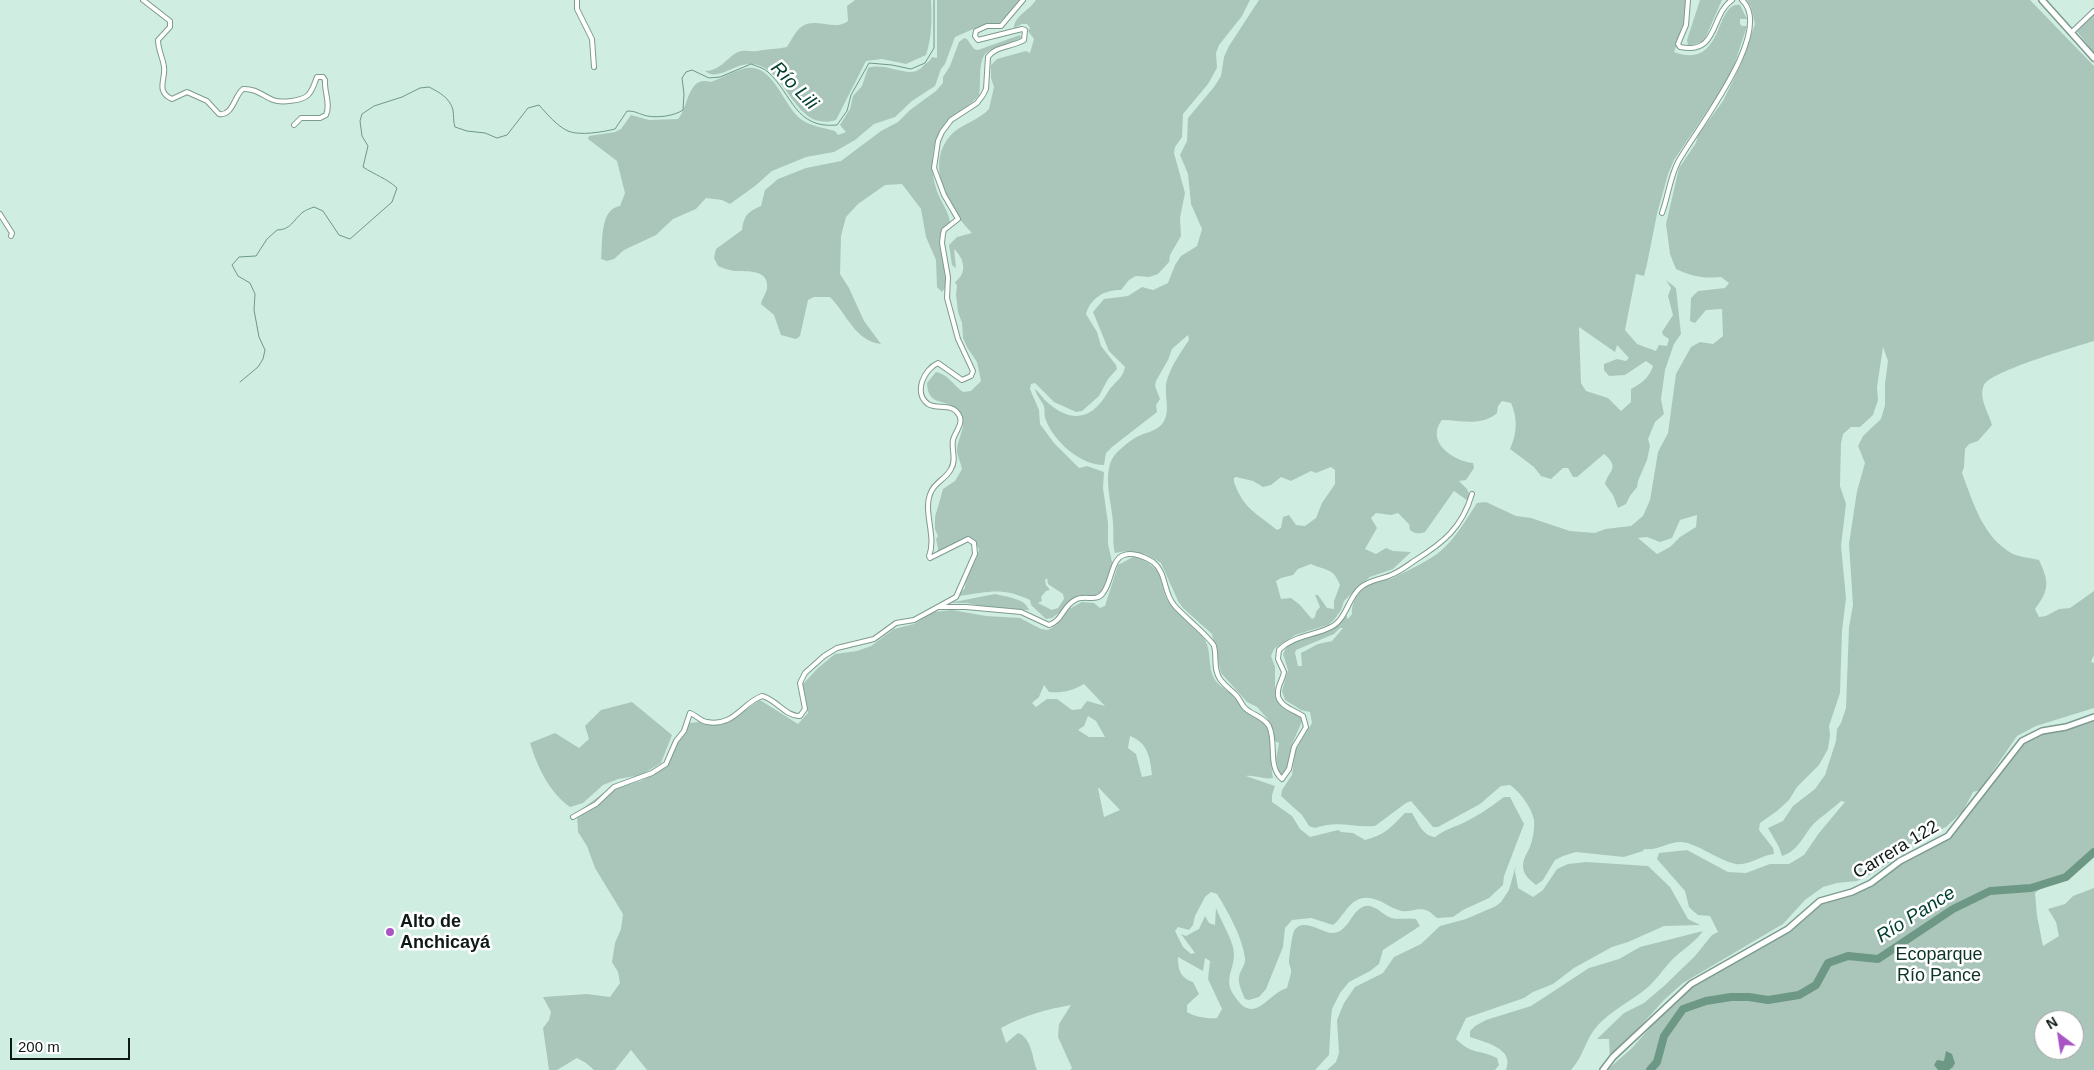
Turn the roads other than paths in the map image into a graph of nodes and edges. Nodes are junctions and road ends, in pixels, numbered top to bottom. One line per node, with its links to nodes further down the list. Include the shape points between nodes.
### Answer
1 (143, 0): 12 (street, via 170,22 170,27 158,40 164,67 162,85 168,97 172,99 187,92 207,101 224,115 243,89 256,91 273,100 286,101 306,97 317,77 323,77 328,104 326,115 301,118)
2 (577, 0): 11 (street, via 577,9 592,39)
3 (1023, 0): 17 (street, via 1001,26 987,26 976,31 978,40 1022,29 1025,34 1020,43 990,53 986,63 986,89 977,103 951,120 938,140 934,168 958,219 943,234 947,298 958,339 973,371 968,379 962,380 938,363 929,369 921,387 927,403 949,407 960,415 953,440 952,468 930,494 932,546 929,558 968,539 975,548 959,593)
4 (1688, 0): 5 (street, via 1686,25 1678,44 1684,48 1705,44)
5 (1732, 0)
6 (1742, 0): 13 (street, via 1749,10 1750,24 1734,73 1677,163)
7 (2042, 0): 9 (street)
8 (2094, 11): 9 (street)
9 (2072, 32): 10 (street)
10 (2094, 58)
11 (594, 67)
12 (294, 125)
13 (1662, 213)
14 (0, 214): 15 (street, via 8,224)
15 (11, 236)
16 (1472, 494): 17 (street, via 1460,524 1439,546 1393,575 1369,581 1352,596 1334,626 1295,639 1279,650 1278,659 1284,672 1278,695 1284,705 1303,716 1306,727 1294,747 1289,769 1282,779 1274,769 1273,737 1268,725 1246,708 1220,679 1210,639 1174,605 1166,592 1164,577 1157,566 1143,556 1128,554 1120,557 1114,562 1111,579 1101,596 1074,600 1058,620 1049,625 1021,612 966,606)
17 (937, 608): 19 (street, via 914,620 896,623 874,639 837,648 824,656 805,673 800,683 805,709 800,716 794,716 762,696 734,717 718,722 701,720 690,713 666,764 652,773 614,787 596,804)
18 (2094, 717): 20 (street, Carrera 122, via 2022,741 1948,836 1900,861 1871,883 1820,901 1788,929 1690,984 1650,1020)
19 (573, 817)
20 (1603, 1070)

